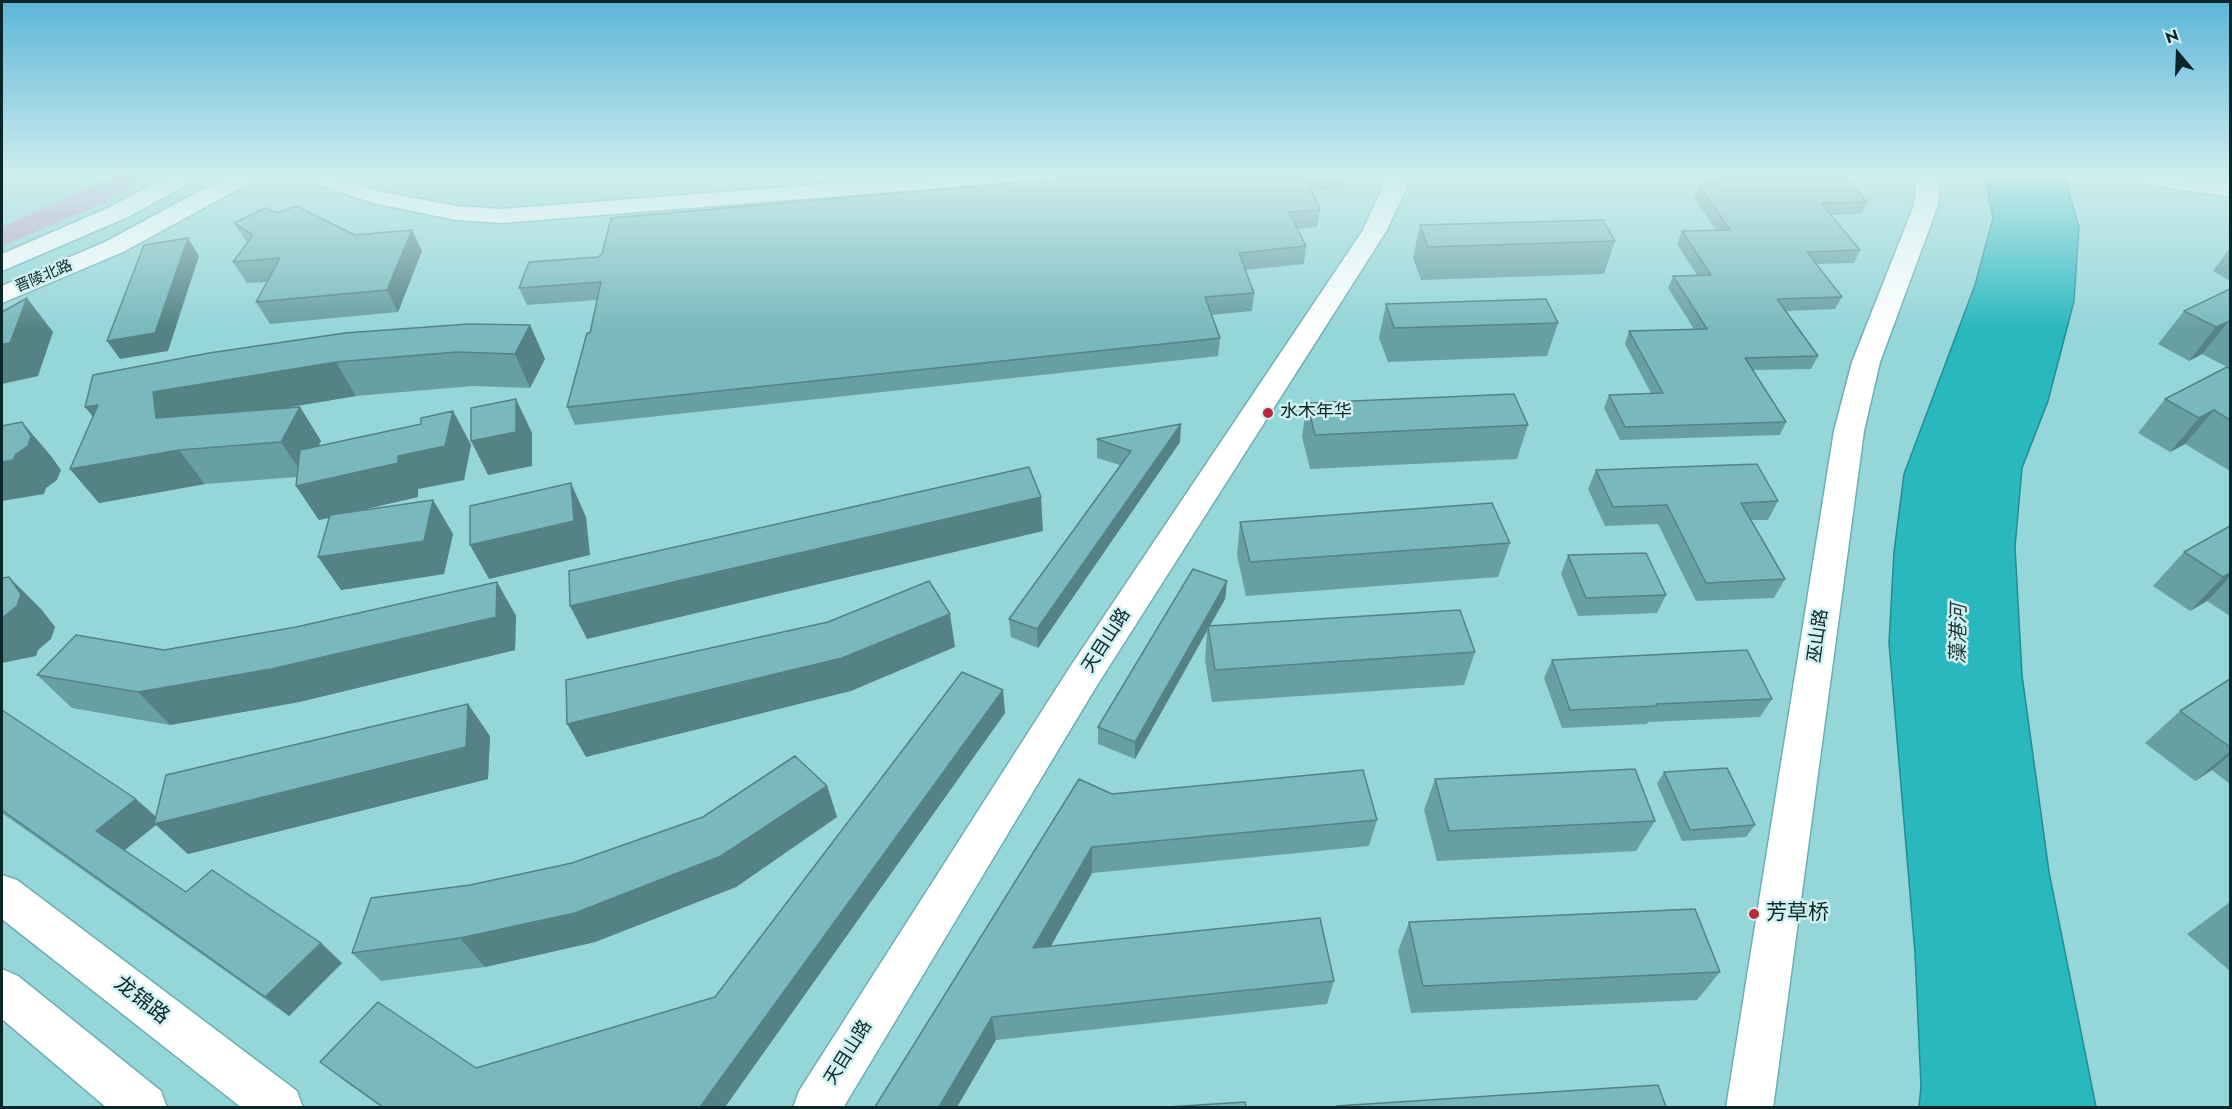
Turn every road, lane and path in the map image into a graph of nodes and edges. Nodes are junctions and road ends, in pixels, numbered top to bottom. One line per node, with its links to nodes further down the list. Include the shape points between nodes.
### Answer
1 (85, 227): 5 (street, 晋陵北路)
2 (151, 227): 6 (street, 晋陵北路)
3 (1376, 227): 11 (street, 天目山路, via 1083,677)
4 (1918, 227): 12 (street, 巫山路, via 1866,362 1849,431)
5 (2, 263)
6 (2, 295)
7 (2, 894): 10 (street, 龙锦路)
8 (2, 991): 9 (street)
9 (144, 1107)
10 (280, 1107)
11 (816, 1107)
12 (1749, 1107)

